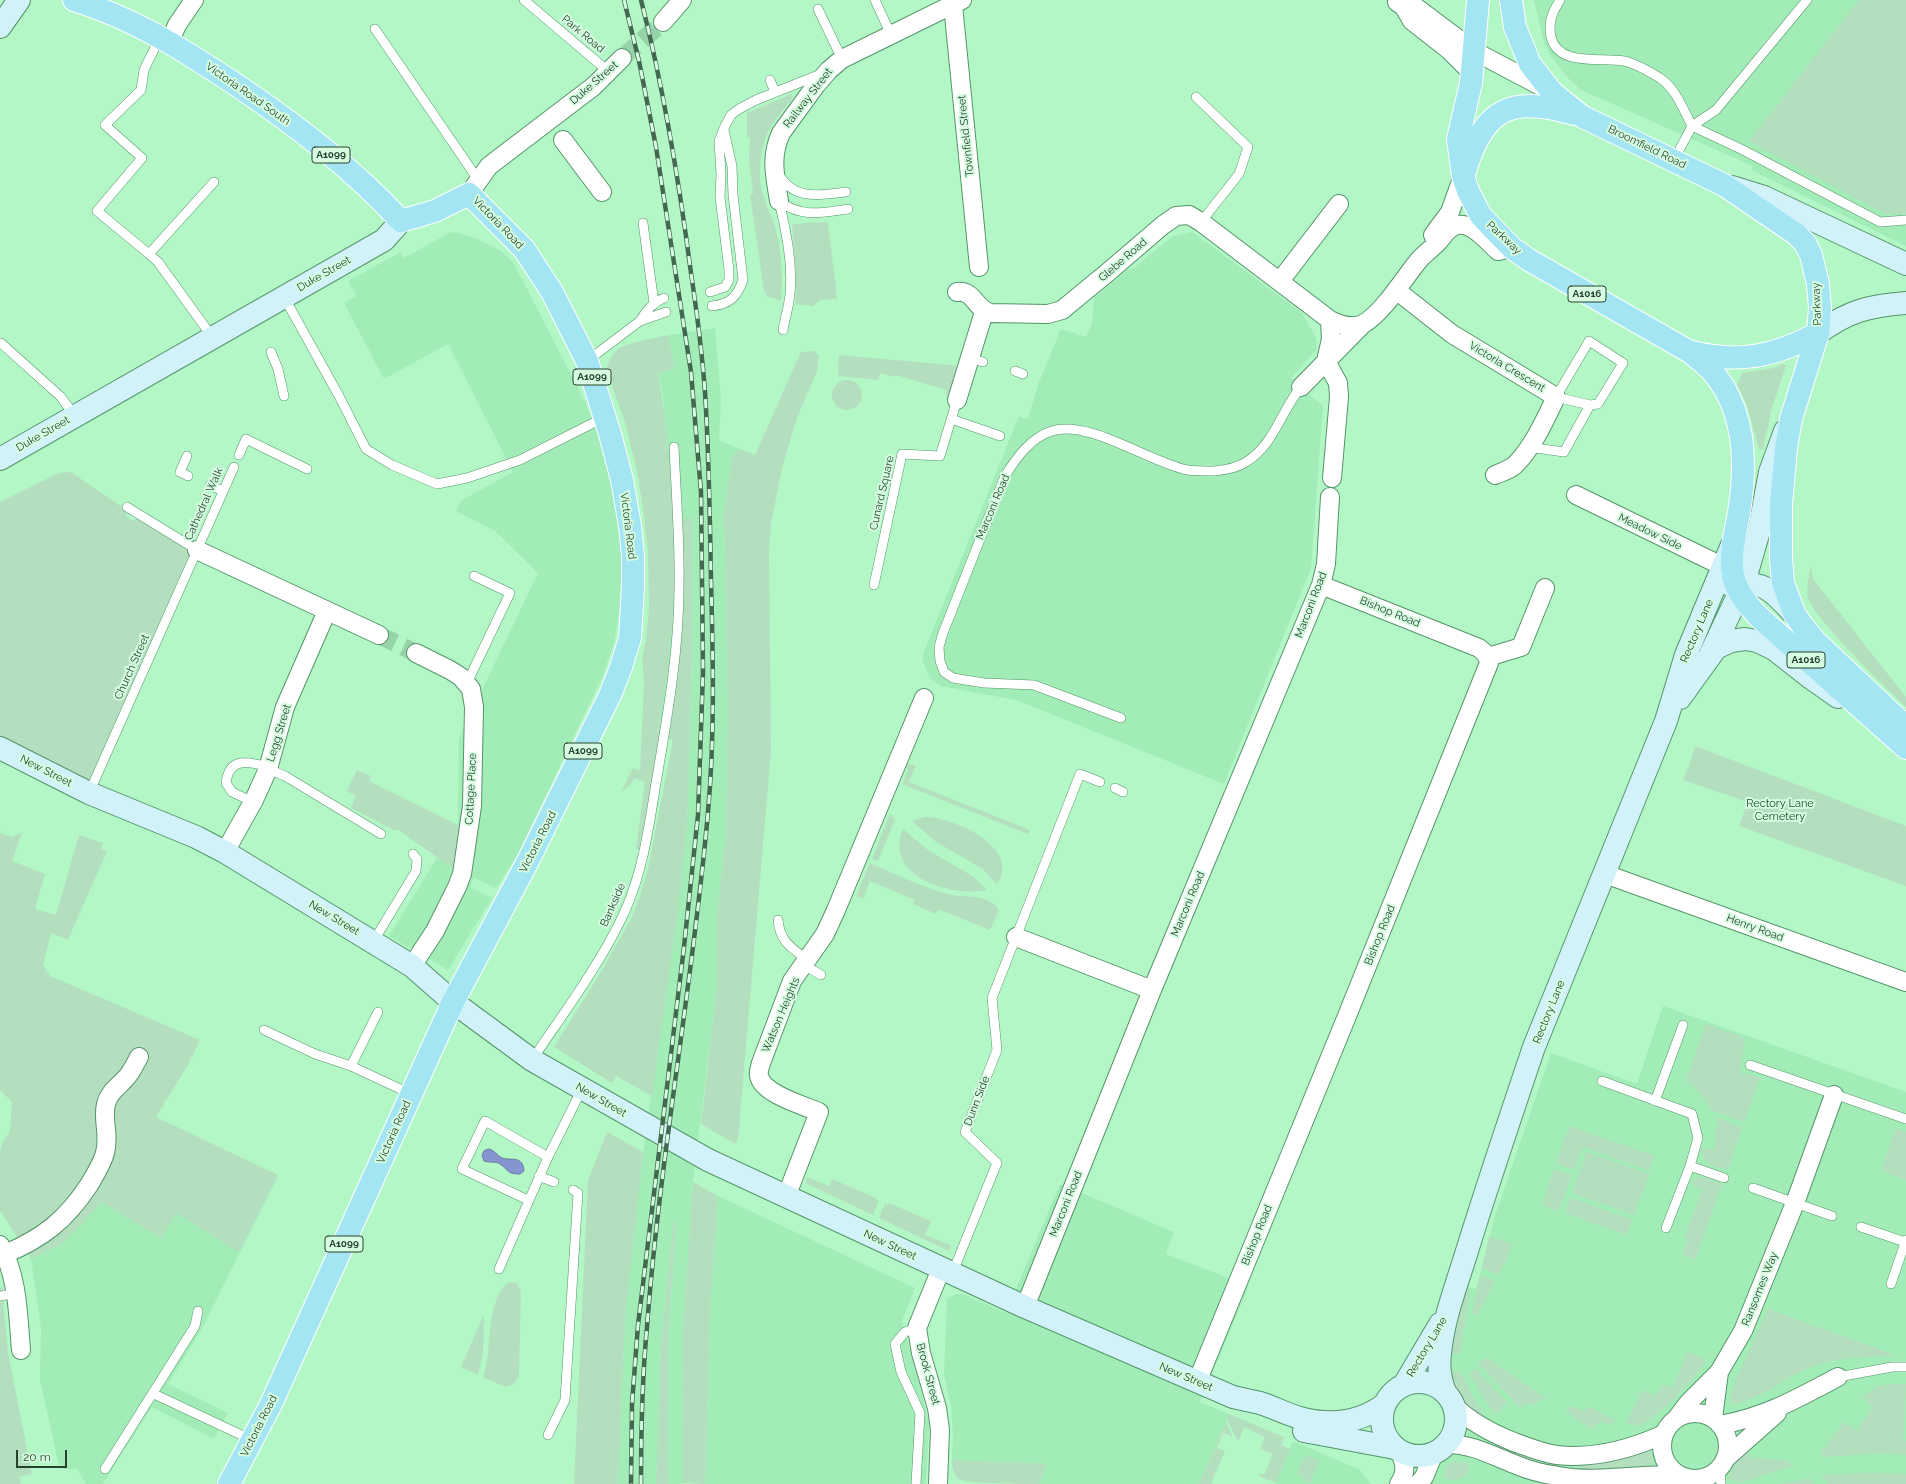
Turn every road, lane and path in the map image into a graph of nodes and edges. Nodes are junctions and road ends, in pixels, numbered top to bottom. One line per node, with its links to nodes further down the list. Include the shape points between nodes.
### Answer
1 (0, 0): 14 (main road)
2 (19, 0): 17 (main road)
3 (74, 0): 20 (main road, Victoria Road South / A1099, via 113,14)
4 (194, 0): 20 (street)
5 (524, 0): 25 (lane, Park Road)
6 (682, 0): 16 (street)
7 (874, 0): 19 (lane)
8 (1478, 0): 21 (main road, Parkway / A1016)
9 (1511, 0): 28 (main road, A1016, via 1515,27 1530,64)
10 (1560, 0): 32 (lane, via 1549,26 1553,44 1561,54 1575,58 1626,61 1660,78 1671,87)
11 (1807, 0): 32 (lane, via 1716,110)
12 (954, 2): 19 (street, Railway Street); 54 (street, Townfield Street)
13 (1400, 2): 21 (street, Broomfield Road, via 1413,5); 26 (street, Broomfield Road, via 1412,21)
14 (0, 7)
15 (818, 9): 23 (lane)
16 (663, 22)
17 (0, 27)
18 (375, 29): 40 (lane)
19 (891, 35): 23 (street, Railway Street)
20 (165, 39): 47 (main road, Victoria Road South / A1099, via 254,97 341,162); 51 (lane, via 144,70 142,90 105,125 142,158 97,210)
21 (1474, 51): 26 (main road, Parkway / A1016); 28 (street, Broomfield Road)
22 (622, 58): 25 (street, Duke Street)
23 (842, 59): 24 (street, Railway Street)
24 (829, 70): 29 (lane); 36 (street, Railway Street, via 782,133 774,155)
25 (609, 72): 40 (street, Duke Street, via 489,166)
26 (1472, 73): 37 (main road, Parkway / A1016, via 1458,139)
27 (770, 80): 29 (lane)
28 (1551, 91): 31 (main road, Broomfield Road / A1016)
29 (776, 92): 33 (lane, via 739,109 731,115)
30 (1196, 97): 48 (lane, via 1248,147 1239,174)
31 (1583, 116): 35 (main road, Broomfield Road / A1016); 37 (main road, A1016, via 1549,106 1528,105 1514,107 1501,113 1487,124 1480,134 1472,148)
32 (1692, 126): 35 (lane); 46 (lane, via 1880,222)
33 (724, 130): 57 (lane, via 719,141 720,197 729,280 725,287); 63 (lane, via 732,166 743,280 739,292 732,300 723,305)
34 (563, 140): 41 (street)
35 (1674, 160): 39 (main road, Broomfield Road / A1016)
36 (774, 167): 42 (lane, via 782,181 794,192 816,195); 43 (street, Railway Street)
37 (1463, 176): 50 (main road, Parkway / A1016, via 1480,216); 52 (street, via 1450,212 1432,236)
38 (214, 182): 51 (lane)
39 (1724, 185): 53 (main road, Broomfield Road, via 1764,197); 70 (main road, Parkway / A1016, via 1796,234 1805,243 1811,255 1818,284)
40 (474, 187): 47 (main road, Duke Street, via 435,211); 76 (main road, Victoria Road / A1099, via 524,249 552,292)
41 (602, 192)
42 (846, 192)
43 (779, 201): 45 (lane, via 789,209 800,212); 69 (lane, via 788,252 790,288)
44 (1339, 204): 55 (street)
45 (848, 209)
46 (1906, 220)
47 (401, 221): 59 (main road, Duke Street, via 384,240)
48 (1201, 222): 55 (street, Glebe Road); 65 (street, Glebe Road, via 1189,215 1176,216 1062,310 1048,314)
49 (643, 223): 61 (lane)
50 (1512, 248): 52 (street, via 1498,250 1472,228 1458,225 1445,232); 74 (main road, Parkway / A1016, via 1550,273)
51 (149, 254): 71 (lane, via 158,262)
52 (1420, 259): 56 (street)
53 (1906, 264)
54 (979, 267)
55 (1280, 281): 66 (street, Glebe Road)
56 (1396, 290): 68 (street); 79 (street, Victoria Crescent, via 1452,334)
57 (710, 292)
58 (957, 292): 65 (street, via 968,293)
59 (284, 297): 71 (main road, Duke Street, via 254,321); 83 (lane, via 366,449 392,465 436,484 467,478 520,460)
60 (664, 298): 61 (lane)
61 (654, 303): 67 (lane)
62 (1906, 303): 70 (main road, via 1881,305 1847,314)
63 (712, 306)
64 (666, 312): 67 (lane)
65 (984, 312): 80 (street, via 977,360)
66 (1330, 320): 68 (street, Glebe Road, via 1340,325); 75 (street, via 1331,339)
67 (640, 321): 76 (lane)
68 (1362, 325): 75 (street, Marconi Road)
69 (783, 330)
70 (1818, 333): 74 (main road, Parkway / A1016, via 1778,350 1746,358 1710,357); 85 (main road, A1016)
71 (213, 338): 82 (main road, Duke Street)
72 (1, 343): 82 (lane, via 61,397)
73 (271, 352): 78 (lane)
74 (1690, 352): 104 (main road, Parkway / A1016, via 1711,370 1722,386 1740,428 1744,470 1733,543 1732,574)
75 (1326, 361): 77 (street, Marconi Road); 96 (street, via 1338,383 1339,397)
76 (587, 362): 83 (main road, Victoria Road / A1099)
77 (1300, 387): 116 (lane, Marconi Road, via 1263,447 1250,460 1236,467 1207,471 1188,470 1084,431 1064,429 1052,431 1031,443 1005,476 943,633 939,647 944,672 964,681 1034,684)
78 (284, 396)
79 (1556, 397): 81 (lane); 81 (lane, via 1589,342 1622,363 1598,404); 88 (street, Victoria Crescent)
80 (957, 400): 84 (lane, Cunard Square)
81 (1590, 405): 88 (lane, via 1564,452)
82 (74, 415): 91 (main road, Duke Street)
83 (605, 417): 138 (main road, Victoria Road / A1099, via 622,480 630,526 633,586 630,638 621,667 593,731)
84 (951, 419): 86 (lane); 105 (lane, Cunard Square, via 940,456 902,454)
85 (1790, 419): 104 (main road, via 1770,472 1758,535); 109 (main road, A1016, via 1781,504 1781,558 1783,583)
86 (1000, 436)
87 (674, 447): 143 (lane, Bankside, via 679,588 673,671 664,740 643,858 625,911 611,937)
88 (1528, 447): 94 (street, Victoria Crescent, via 1514,466)
89 (238, 455): 93 (lane, via 246,439)
90 (187, 456): 95 (lane, via 180,472)
91 (0, 459)
92 (234, 467): 98 (lane, Cathedral Walk)
93 (307, 469)
94 (1495, 474)
95 (188, 476)
96 (1332, 478)
97 (210, 485): 98 (lane)
98 (223, 491): 102 (lane, Cathedral Walk)
99 (1576, 495): 104 (street, Meadow Side)
100 (1330, 497): 106 (street, Marconi Road, via 1326,564)
101 (127, 506): 102 (lane)
102 (197, 550): 108 (street); 124 (lane, Church Street)
103 (474, 576): 114 (lane, via 510,593)
104 (1736, 582): 109 (main road, via 1769,589); 112 (main road); 117 (main road, Rectory Lane, via 1714,591 1686,655); 118 (main road, A1016, via 1758,616)
105 (874, 585)
106 (1321, 585): 113 (street, Bishop Road, via 1479,648); 137 (street, Marconi Road)
107 (1545, 588): 113 (street, via 1520,647)
108 (327, 610): 110 (street); 122 (street, Legg Street, via 285,707)
109 (1795, 614): 119 (main road, A1016, via 1816,641)
110 (379, 635)
111 (416, 653): 114 (street, via 450,670)
112 (1710, 654): 117 (main road, Rectory Lane); 118 (main road, Rectory Lane, via 1723,644 1745,639 1763,643)
113 (1488, 657): 179 (street, Bishop Road, via 1487,670)
114 (467, 683): 134 (street, Cottage Place, via 471,689 474,707 472,806 462,874 435,930)
115 (924, 698): 133 (street, Watson Heights, via 836,910 825,934)
116 (1121, 718)
117 (1666, 721): 129 (main road, Rectory Lane)
118 (1876, 723): 121 (main road, A1016)
119 (1906, 727)
120 (0, 748): 124 (main road, New Street)
121 (1906, 748)
122 (268, 768): 125 (street, Legg Street); 125 (lane, via 248,762 238,763 231,767 227,775 226,784 232,792); 126 (lane)
123 (1100, 782): 131 (lane, Dunn Side, via 1080,774)
124 (89, 793): 127 (main road, New Street, via 196,837)
125 (253, 802): 127 (street, Legg Street)
126 (381, 834)
127 (225, 852): 132 (main road, New Street)
128 (413, 854): 132 (lane, via 417,859 416,871)
129 (1605, 874): 136 (street, Henry Road); 172 (main road, Rectory Lane, via 1534,1047)
130 (778, 920): 133 (lane, via 782,937)
131 (1016, 937): 137 (street); 168 (lane, Dunn Side, via 992,998 997,1050 965,1132 997,1163)
132 (373, 942): 134 (main road, New Street)
133 (806, 963): 135 (lane); 159 (street, Watson Heights, via 792,981 758,1075 764,1087 819,1112)
134 (412, 966): 138 (main road, New Street)
135 (821, 975)
136 (1906, 982)
137 (1152, 990): 171 (street, Marconi Road)
138 (453, 1002): 143 (main road, New Street); 148 (main road, Victoria Road / A1099)
139 (378, 1012): 145 (lane)
140 (1683, 1025): 150 (lane)
141 (264, 1030): 145 (lane, via 315,1054)
142 (139, 1057): 166 (street, via 127,1078 112,1091 106,1103 104,1116 108,1130 105,1154 96,1174 80,1198 66,1216 49,1231 29,1244)
143 (532, 1060): 147 (main road, New Street)
144 (1750, 1065): 149 (lane)
145 (352, 1066): 148 (lane)
146 (1602, 1081): 150 (lane)
147 (582, 1089): 152 (lane); 159 (main road, New Street, via 708,1160)
148 (411, 1094): 190 (main road, Victoria Road / A1099)
149 (1834, 1095): 151 (lane); 161 (street, Ransomes Way)
150 (1655, 1101): 153 (lane, via 1692,1114 1698,1138)
151 (1906, 1119)
152 (548, 1157): 154 (lane); 160 (lane, via 485,1122 462,1169)
153 (1690, 1166): 155 (lane); 164 (lane)
154 (539, 1176): 156 (lane); 160 (lane)
155 (1724, 1178)
156 (554, 1182)
157 (1753, 1188): 161 (lane)
158 (573, 1190): 189 (lane, via 578,1193 565,1400)
159 (786, 1197): 168 (main road, New Street)
160 (528, 1200): 167 (lane)
161 (1795, 1203): 162 (lane); 177 (street, Ransomes Way, via 1743,1330)
162 (1832, 1216)
163 (1861, 1227): 165 (lane)
164 (1666, 1228)
165 (1906, 1241): 169 (lane)
166 (3, 1250): 170 (street)
167 (499, 1269)
168 (947, 1271): 171 (main road, New Street); 174 (street, Brook Street)
169 (1891, 1284)
170 (8, 1295): 175 (street)
171 (1025, 1307): 179 (main road, New Street)
172 (1449, 1310): 180 (main road, Rectory Lane); 183 (main road, Rectory Lane, via 1439,1358 1440,1378)
173 (198, 1311): 181 (lane, via 195,1326)
174 (917, 1328): 197 (lane, via 905,1332 895,1344 901,1372 920,1413); 198 (street, Brook Street, via 940,1430)
175 (21, 1350)
176 (1906, 1367): 178 (lane, via 1892,1367)
177 (1719, 1372): 186 (street, Ransomes Way); 187 (street, Ransomes Way)
178 (1838, 1377): 185 (street)
179 (1197, 1382): 182 (main road, New Street)
180 (1404, 1385): 183 (main road, via 1421,1382 1438,1387); 184 (main road, via 1396,1390)
181 (154, 1394): 190 (lane); 193 (lane)
182 (1233, 1397): 184 (main road, New Street, via 1260,1403 1300,1418 1325,1422 1364,1417); 192 (main road, New Street, via 1256,1413 1297,1430)
183 (1449, 1399): 188 (street, via 1467,1418 1495,1434 1556,1455 1581,1456 1625,1449); 191 (main road, via 1456,1426)
184 (1385, 1404): 192 (main road, via 1382,1423 1384,1433)
185 (1785, 1406): 187 (street, via 1744,1421); 194 (street, via 1738,1445)
186 (1676, 1419): 187 (street, via 1690,1413 1698,1413); 188 (street)
187 (1717, 1422): 194 (street, via 1725,1433 1727,1442)
188 (1664, 1434): 195 (street, via 1662,1452 1668,1465)
189 (548, 1435)
190 (253, 1441): 196 (main road, Victoria Road / A1099)
191 (1441, 1449): 192 (main road, via 1423,1457 1411,1456); 195 (street, via 1463,1445 1487,1451 1514,1464 1558,1476); 200 (street)
192 (1398, 1450): 199 (street, via 1405,1472)
193 (105, 1469)
194 (1722, 1470): 195 (street)
195 (1690, 1479)
196 (229, 1484)
197 (916, 1484)
198 (938, 1484)
199 (1399, 1484)
200 (1418, 1484)

